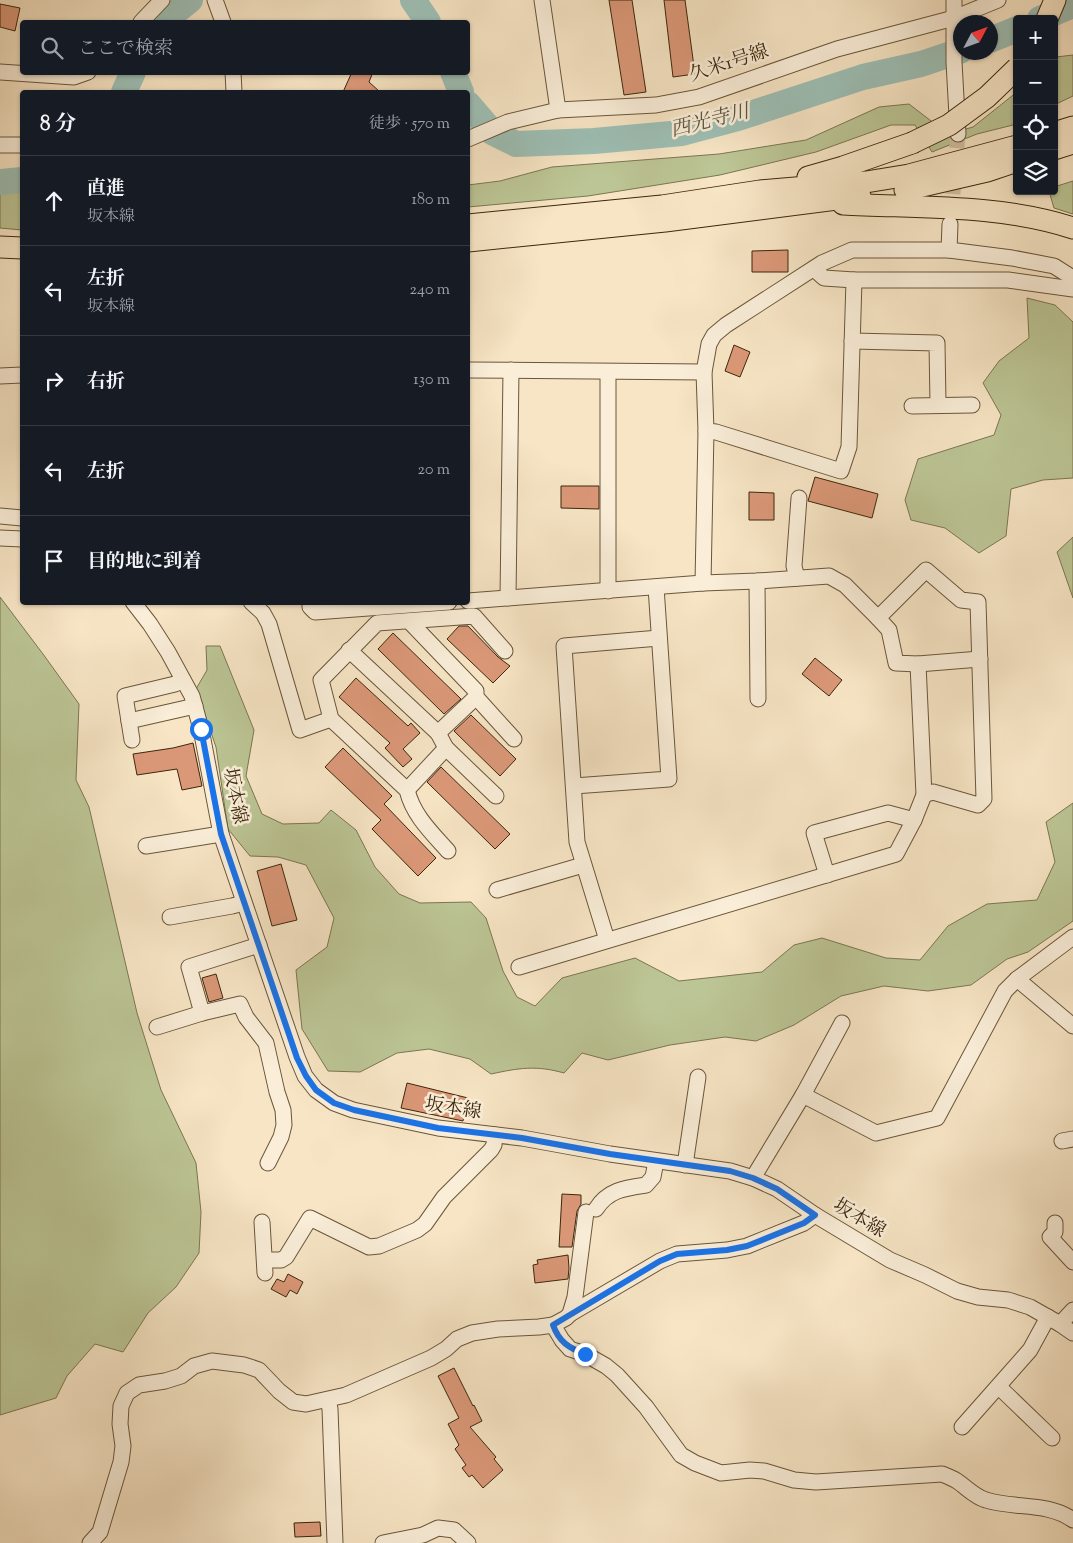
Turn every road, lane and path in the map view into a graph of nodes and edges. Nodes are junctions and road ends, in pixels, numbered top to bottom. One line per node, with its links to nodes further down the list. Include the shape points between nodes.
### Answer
1 (162, 0): 11 (street)
2 (214, 0): 12 (street)
3 (542, 0): 21 (street)
4 (954, 0): 7 (street)
5 (998, 0): 8 (street, 久米1号線)
6 (1056, 0): 9 (highway)
7 (954, 15)
8 (961, 15)
9 (1049, 15)
10 (953, 18): 21 (street, 久米1号線, via 837,49 699,97 656,105)
11 (142, 20)
12 (222, 20)
13 (954, 60): 24 (street)
14 (0, 72): 16 (street)
15 (1013, 72): 32 (highway, bridge, via 987,97 949,125 912,143)
16 (20, 73)
17 (44, 75): 18 (street)
18 (80, 75)
19 (233, 75): 20 (street)
20 (234, 90)
21 (558, 110): 25 (street, 久米1号線, via 508,122)
22 (1073, 127): 23 (highway)
23 (1058, 132)
24 (958, 134)
25 (471, 137)
26 (1073, 143): 30 (highway)
27 (0, 145): 28 (street)
28 (20, 145)
29 (1013, 147): 32 (highway, via 909,175)
30 (1058, 148)
31 (1013, 162): 33 (highway, via 893,192)
32 (760, 191): 35 (highway, via 662,206)
33 (806, 203): 36 (highway, via 982,209 1048,220); 37 (highway)
34 (950, 224): 40 (street)
35 (470, 225)
36 (1073, 228)
37 (470, 241)
38 (0, 247): 39 (highway)
39 (20, 248)
40 (949, 250): 43 (street, via 852,250); 44 (street, via 1054,266)
41 (0, 261): 42 (highway)
42 (20, 262)
43 (814, 269): 45 (street, via 824,278); 51 (street, via 714,336 708,344)
44 (1073, 278)
45 (854, 280): 46 (street, via 1008,280); 47 (street)
46 (1073, 289)
47 (852, 341): 54 (street, via 937,342); 57 (street, via 849,447 841,471)
48 (470, 370): 49 (street)
49 (511, 370): 50 (street); 68 (street)
50 (608, 372): 51 (street); 67 (street)
51 (704, 372): 57 (street)
52 (0, 376): 53 (street)
53 (20, 376)
54 (938, 405): 55 (street); 56 (street)
55 (912, 406)
56 (972, 406)
57 (706, 431): 65 (street)
58 (799, 498): 63 (street, via 794,566)
59 (0, 516): 60 (street)
60 (20, 518)
61 (0, 538): 62 (street)
62 (20, 539)
63 (797, 578): 64 (street); 74 (street, via 829,576 845,585)
64 (757, 581): 65 (street); 83 (street)
65 (704, 583): 66 (street)
66 (656, 588): 67 (street); 76 (street)
67 (608, 591): 68 (street)
68 (508, 598): 69 (street)
69 (470, 601)
70 (135, 605): 81 (street, 坂本線)
71 (254, 605): 85 (street, via 269,624 300,730)
72 (310, 605): 73 (street, via 315,612)
73 (398, 605)
74 (878, 618): 79 (street, via 926,570 961,600 978,602); 80 (street, via 889,630 896,663)
75 (409, 621): 77 (street, via 377,623); 78 (street, via 474,616); 82 (street, via 476,691)
76 (659, 638): 91 (street, via 564,646); 91 (street, via 669,779)
77 (349, 650): 85 (street, via 321,680); 87 (street)
78 (505, 651)
79 (980, 659): 80 (street); 93 (street, via 984,799 978,805 932,792)
80 (918, 664): 93 (street)
81 (183, 680): 84 (street, 坂本線); 86 (street, via 124,696)
82 (476, 697): 87 (street); 88 (street)
83 (758, 699)
84 (194, 706): 86 (street); 96 (street, 坂本線)
85 (331, 719): 92 (street)
86 (129, 721): 89 (street)
87 (438, 733): 90 (street)
88 (514, 739)
89 (132, 740)
90 (446, 748): 92 (street); 94 (street)
91 (574, 786): 99 (street, via 577,842)
92 (406, 790): 98 (street, via 416,815)
93 (924, 795): 95 (street)
94 (496, 796)
95 (914, 820): 100 (street, via 896,854); 100 (street, via 888,812 814,833)
96 (221, 834): 97 (street); 102 (street, 坂本線)
97 (146, 846)
98 (448, 851)
99 (583, 865): 101 (street); 105 (street)
100 (826, 875): 105 (street)
101 (497, 890)
102 (244, 903): 103 (street); 106 (street, 坂本線)
103 (170, 917)
104 (1073, 937): 108 (street)
105 (606, 940): 107 (street)
106 (259, 945): 109 (street, via 189,967); 115 (street, 坂本線, via 297,1058 316,1090 334,1103 354,1110 438,1128)
107 (519, 967)
108 (1017, 979): 111 (street); 114 (street, via 1005,990 937,1118 876,1133)
109 (202, 1013): 112 (street); 117 (street, via 240,1004 266,1043 284,1126)
110 (842, 1023): 114 (street)
111 (1073, 1026)
112 (157, 1027)
113 (698, 1077): 118 (street)
114 (803, 1095): 119 (street)
115 (495, 1135): 116 (street, 坂本線); 121 (street, via 491,1150 444,1197 425,1224 379,1246 369,1247 310,1218 286,1257 265,1266)
116 (656, 1161): 118 (street, 坂本線); 125 (street, via 653,1177 646,1185 619,1189 591,1211)
117 (268, 1163)
118 (685, 1165): 119 (street, 坂本線, via 730,1171)
119 (753, 1178): 120 (street, 坂本線, via 777,1189)
120 (815, 1215): 125 (street, via 804,1223 747,1246 677,1254); 126 (street, 坂本線, via 890,1260 957,1291 1008,1300)
121 (262, 1222)
122 (1055, 1223): 123 (street, via 1055,1232 1050,1237)
123 (1073, 1262)
124 (1073, 1310): 126 (street)
125 (570, 1314): 127 (street)
126 (1054, 1320): 128 (street, 坂本線); 129 (street)
127 (553, 1325): 130 (street, via 472,1333 457,1339 431,1358); 133 (street, via 570,1349 585,1354 617,1375 646,1406 681,1454 721,1473 764,1471 794,1480 816,1482 942,1474 983,1499 1048,1509)
128 (1073, 1333)
129 (999, 1387): 131 (street); 132 (street)
130 (328, 1400): 134 (street, via 306,1404 293,1402 259,1370 212,1361 194,1366 181,1376 139,1386 127,1393 121,1406 121,1462 100,1532); 135 (street)
131 (962, 1427)
132 (1052, 1438)
133 (1073, 1520)
134 (90, 1543)
135 (335, 1543)
136 (383, 1543): 137 (street, via 423,1535 438,1528 454,1530)
137 (468, 1543)

